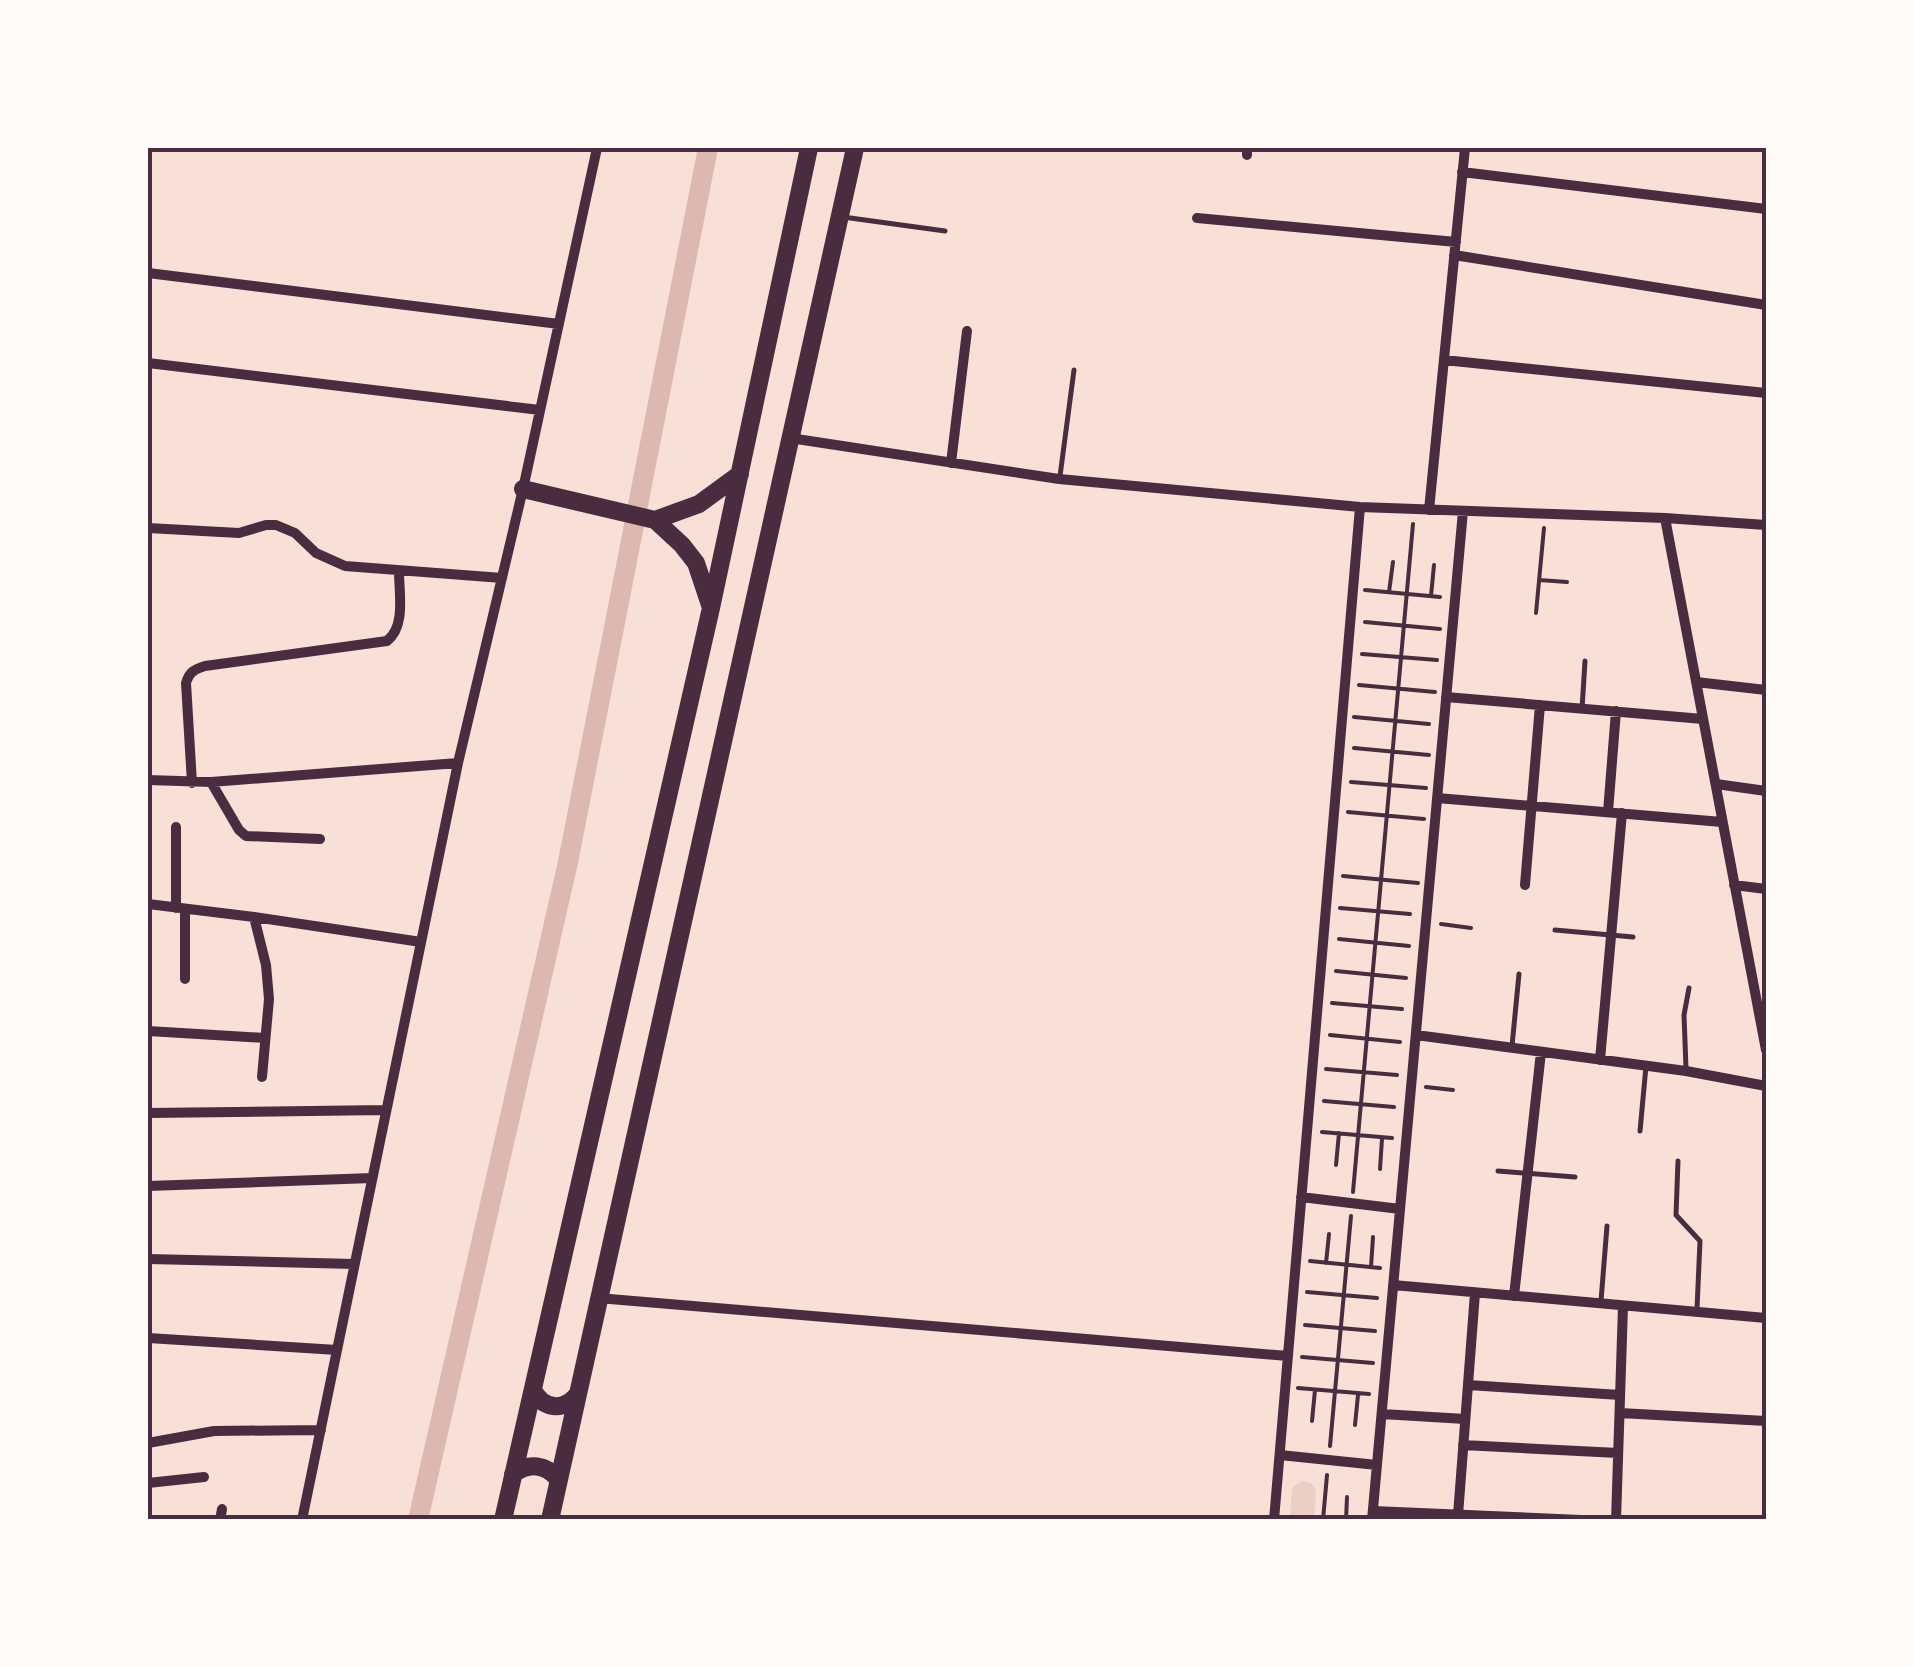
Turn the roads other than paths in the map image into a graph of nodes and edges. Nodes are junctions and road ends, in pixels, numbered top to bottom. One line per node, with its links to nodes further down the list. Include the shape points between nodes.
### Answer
1 (597, 148): 14 (street)
2 (809, 148): 23 (highway)
3 (855, 148): 7 (highway)
4 (1465, 148): 5 (street)
5 (1462, 172): 6 (street); 10 (street)
6 (1766, 209)
7 (840, 216): 9 (lane); 21 (highway)
8 (1198, 218): 10 (street)
9 (945, 231)
10 (1456, 242): 11 (street)
11 (1454, 256): 13 (street); 16 (street)
12 (148, 272): 14 (street)
13 (1766, 305)
14 (559, 324): 20 (street)
15 (968, 331): 22 (street)
16 (1444, 360): 19 (street); 27 (street)
17 (148, 363): 20 (street)
18 (1074, 370): 24 (lane)
19 (1766, 393)
20 (540, 410): 25 (street)
21 (790, 438): 22 (street); 100 (highway)
22 (951, 463): 24 (street)
23 (740, 474): 30 (highway, via 699,504); 35 (highway)
24 (1060, 479): 26 (street)
25 (522, 490): 30 (highway); 34 (street)
26 (1360, 507): 27 (street); 92 (street)
27 (1430, 510): 28 (street)
28 (1462, 511): 29 (street); 39 (street)
29 (1665, 518): 31 (street); 37 (street)
30 (655, 520): 35 (highway, via 696,563)
31 (1766, 525)
32 (148, 528): 33 (street, via 230,534 276,525 335,562)
33 (399, 571): 34 (street); 47 (street, via 400,622 387,642 205,666 188,676)
34 (502, 578): 44 (street)
35 (711, 608): 109 (highway)
36 (1585, 660): 41 (lane)
37 (1696, 682): 38 (street); 43 (street)
38 (1766, 690)
39 (1446, 695): 40 (street); 50 (street)
40 (1540, 705): 41 (street); 51 (street)
41 (1582, 708): 42 (street)
42 (1616, 711): 43 (street); 52 (street)
43 (1703, 719): 48 (street)
44 (458, 763): 46 (street); 66 (street)
45 (148, 780): 47 (street)
46 (211, 782): 47 (street); 56 (street, via 246,836)
47 (192, 783)
48 (1716, 784): 49 (street); 54 (street)
49 (1766, 790)
50 (1437, 794): 51 (street); 74 (street)
51 (1532, 806): 52 (street); 58 (street)
52 (1608, 812): 53 (street)
53 (1622, 813): 54 (street); 64 (street)
54 (1722, 822): 57 (street)
55 (176, 828): 61 (street)
56 (320, 839)
57 (1734, 884): 59 (street); 69 (street)
58 (1525, 885)
59 (1766, 889)
60 (148, 904): 61 (street)
61 (181, 908): 62 (street); 68 (street)
62 (254, 917): 66 (street); 73 (street, via 268,982)
63 (1555, 930): 64 (lane)
64 (1611, 935): 65 (lane); 78 (street)
65 (1633, 937)
66 (421, 942): 83 (street)
67 (1518, 974): 75 (lane)
68 (185, 979)
69 (1754, 987): 71 (street); 76 (street)
70 (1689, 988): 80 (lane)
71 (1766, 988)
72 (148, 1031): 73 (street)
73 (266, 1038): 81 (street)
74 (1415, 1039): 75 (street); 93 (street)
75 (1512, 1048): 77 (street)
76 (1766, 1050)
77 (1542, 1052): 78 (street); 88 (street)
78 (1600, 1060): 79 (street)
79 (1646, 1066): 80 (street); 85 (lane)
80 (1686, 1071): 82 (street)
81 (262, 1077)
82 (1766, 1086)
83 (386, 1110): 84 (street); 90 (street)
84 (148, 1113)
85 (1640, 1131)
86 (1678, 1161): 103 (lane, via 1676,1214 1700,1241)
87 (1498, 1171): 88 (lane)
88 (1528, 1174): 89 (lane); 99 (street)
89 (1574, 1177)
90 (372, 1178): 91 (street); 96 (street)
91 (148, 1186)
92 (1300, 1198): 93 (street); 107 (street)
93 (1400, 1208): 97 (street)
94 (1607, 1226): 101 (lane)
95 (148, 1259): 96 (street)
96 (354, 1264): 106 (street)
97 (1393, 1285): 98 (street); 113 (street)
98 (1475, 1292): 99 (street); 108 (street)
99 (1514, 1296): 101 (street)
100 (598, 1298): 107 (street); 111 (highway)
101 (1601, 1304): 102 (street)
102 (1624, 1306): 103 (street); 110 (street)
103 (1697, 1312): 104 (street)
104 (1766, 1318)
105 (148, 1338): 106 (street)
106 (337, 1350): 116 (street)
107 (1288, 1356): 120 (street)
108 (1468, 1385): 110 (street); 114 (street)
109 (533, 1390): 111 (highway, via 553,1407); 122 (highway)
110 (1620, 1394): 112 (street)
111 (577, 1395): 124 (highway)
112 (1620, 1413): 115 (street); 119 (street)
113 (1382, 1414): 114 (street); 121 (street)
114 (1465, 1420): 118 (street)
115 (1766, 1421)
116 (320, 1430): 117 (street, via 214,1430); 128 (street)
117 (148, 1443)
118 (1463, 1445): 119 (street); 126 (street)
119 (1618, 1453): 133 (street)
120 (1280, 1454): 121 (street); 131 (street)
121 (1377, 1465): 127 (street)
122 (513, 1474): 124 (highway, via 537,1466); 129 (highway)
123 (204, 1476): 125 (street)
124 (559, 1480): 130 (highway)
125 (148, 1483)
126 (1458, 1514): 127 (street); 132 (street)
127 (1373, 1515)
128 (302, 1520)
129 (504, 1520)
130 (550, 1520)
131 (1274, 1520)
132 (1581, 1520)
133 (1616, 1520)

